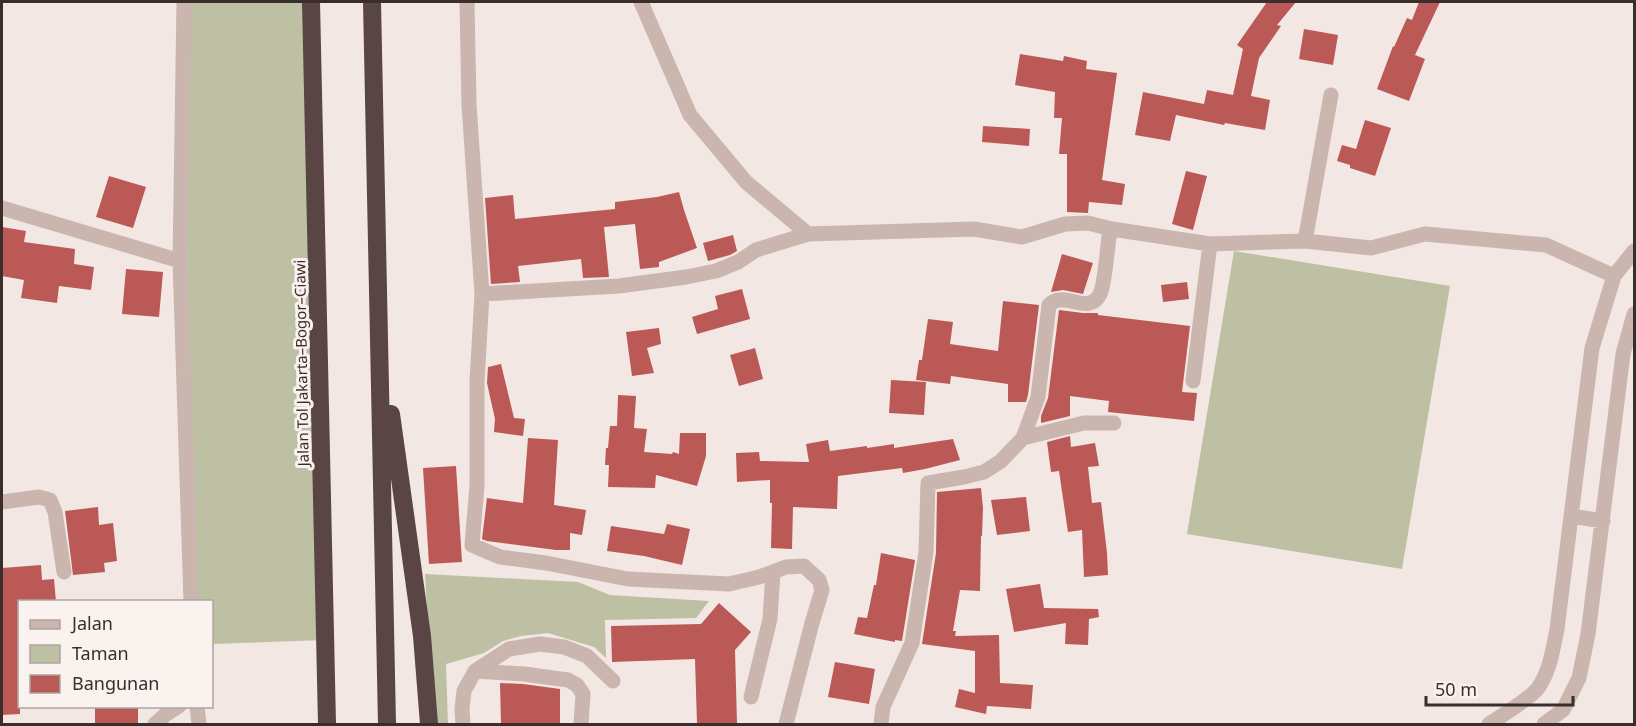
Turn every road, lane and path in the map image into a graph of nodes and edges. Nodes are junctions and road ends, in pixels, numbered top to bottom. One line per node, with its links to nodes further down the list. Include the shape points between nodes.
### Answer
1 (184, 2): 13 (street)
2 (311, 2): 34 (highway, Jalan Tol Jakarta–Bogor–Ciawi)
3 (372, 2): 17 (highway)
4 (466, 2): 15 (street)
5 (641, 2): 9 (street, via 690,115 746,182)
6 (1331, 96): 10 (street)
7 (2, 208): 13 (street)
8 (1112, 229): 9 (street, via 1088,223 1065,224 1022,237 974,229); 11 (street); 20 (street, via 1101,292 1094,302 1062,299 1049,305 1038,397)
9 (808, 234): 15 (street, via 756,250 716,271 686,277)
10 (1305, 241): 11 (street); 14 (street, via 1371,248 1425,234 1546,245)
11 (1210, 244): 18 (street)
12 (1635, 251): 14 (street)
13 (180, 261): 26 (street)
14 (1614, 276): 22 (street, via 1592,348)
15 (482, 294): 25 (street, via 472,545 500,558 628,579 729,584)
16 (1635, 314): 23 (street, via 1623,354)
17 (380, 335): 35 (highway); 36 (highway, via 422,636)
18 (1193, 381)
19 (1114, 423): 20 (street, via 1084,423)
20 (1023, 438): 40 (street, via 984,472 928,483 926,552 912,643 883,707)
21 (2, 502): 24 (street, via 39,497 50,500)
22 (1571, 516): 23 (street); 41 (street, via 1549,667 1538,689)
23 (1602, 521): 42 (street, via 1579,678 1563,710)
24 (64, 572)
25 (772, 572): 29 (street, via 770,619); 39 (street, via 804,566 819,580 822,590)
26 (191, 600)
27 (475, 671): 28 (street, via 508,649 540,644 564,647 586,656); 37 (street, via 464,691); 38 (street, via 568,680 583,694)
28 (613, 681)
29 (751, 697)
30 (176, 708): 32 (street)
31 (196, 708): 33 (street)
32 (155, 724)
33 (199, 724)
34 (327, 724)
35 (387, 724)
36 (429, 724)
37 (463, 724)
38 (581, 724)
39 (786, 724)
40 (881, 724)
41 (1488, 724)
42 (1544, 724)

